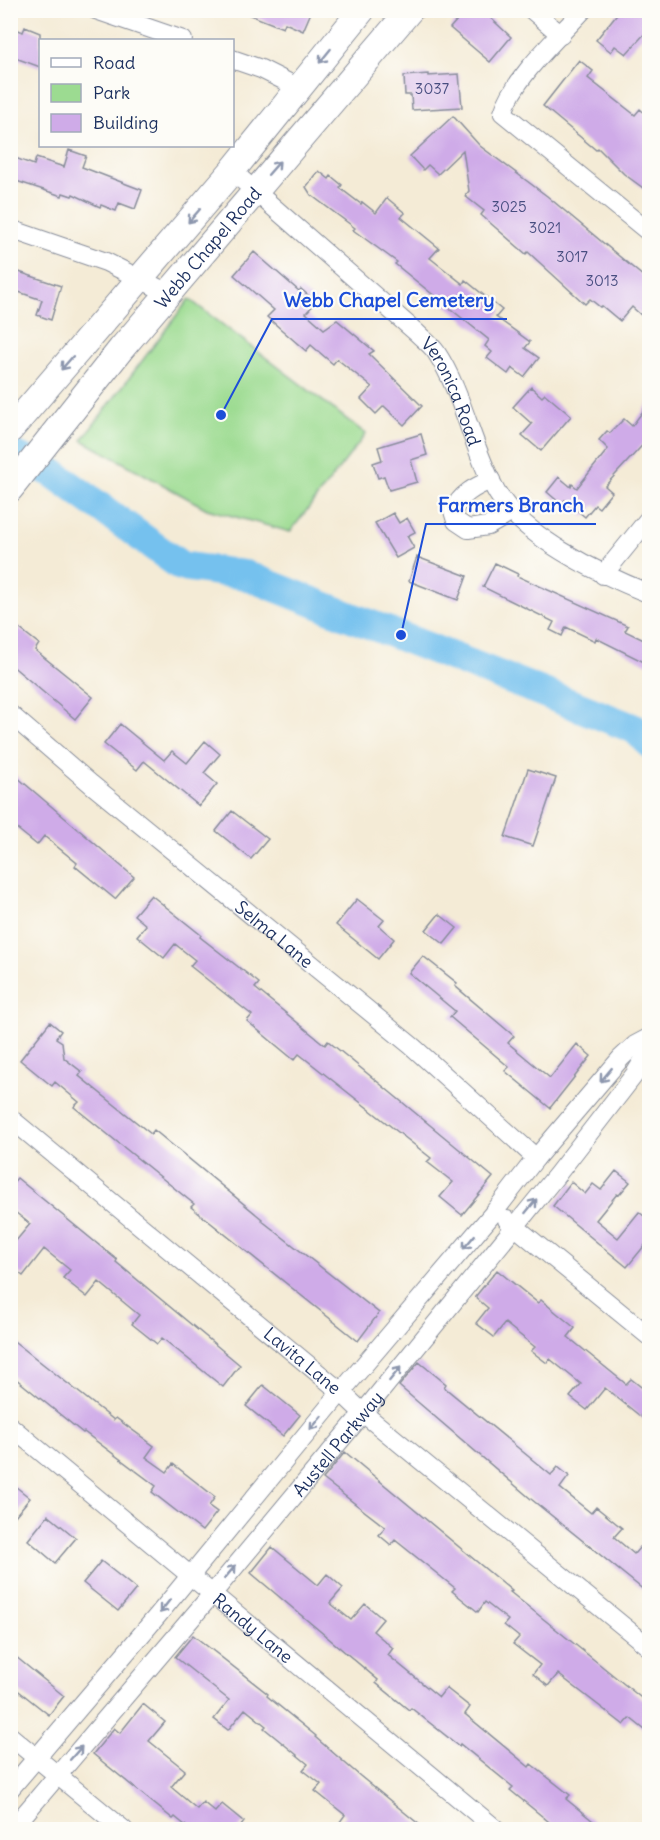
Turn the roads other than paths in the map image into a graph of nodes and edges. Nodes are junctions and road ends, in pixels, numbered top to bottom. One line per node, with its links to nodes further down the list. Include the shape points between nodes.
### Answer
1 (96, 10): 7 (street)
2 (362, 10): 9 (main road, Webb Chapel Road, one-way to 9)
3 (410, 10): 11 (main road, Webb Chapel Road, one-way to 3)
4 (531, 10): 6 (street)
5 (572, 14): 6 (street)
6 (561, 35): 13 (street, via 519,82 503,113)
7 (180, 39)
8 (234, 59): 9 (street)
9 (299, 88): 10 (main road, Webb Chapel Road)
10 (232, 171): 11 (street, Veronica Road); 14 (main road, Webb Chapel Road, one-way to 14)
11 (255, 191): 15 (main road, Webb Chapel Road); 17 (street, Veronica Road, via 435,351)
12 (10, 229): 14 (street, via 106,262)
13 (650, 233)
14 (139, 279): 15 (street); 16 (main road, Webb Chapel Road, one-way to 16)
15 (168, 293): 18 (main road, Webb Chapel Road)
16 (16, 423)
17 (491, 480): 19 (street, Veronica Road); 19 (street, via 458,500 453,511 456,521 468,529 488,526)
18 (10, 489)
19 (512, 513): 21 (street, Veronica Road, via 546,540)
20 (650, 517): 21 (street)
21 (603, 575): 22 (street, Veronica Road)
22 (650, 594)
23 (10, 714): 27 (street, Selma Lane, via 413,1047)
24 (650, 1037): 27 (street, Austell Parkway, one-way to 27, via 621,1058)
25 (650, 1049): 29 (street, Austell Parkway, one-way to 25, via 635,1074)
26 (10, 1118): 31 (street, Lavita Lane)
27 (536, 1158): 28 (street, Austell Parkway)
28 (495, 1211): 29 (street); 31 (street, Austell Parkway, one-way to 31)
29 (515, 1226): 30 (street); 32 (street, Austell Parkway, one-way to 29)
30 (650, 1337)
31 (341, 1392): 32 (street, Lavita Lane); 34 (street, Austell Parkway, one-way to 34)
32 (363, 1413): 35 (street, Austell Parkway, one-way to 32); 36 (street, Lavita Lane)
33 (10, 1426): 34 (street, Randy Lane)
34 (189, 1575): 35 (street, Randy Lane); 38 (street, Austell Parkway, one-way to 38)
35 (213, 1593): 39 (street, Austell Parkway, one-way to 35); 43 (street, Randy Lane)
36 (650, 1648)
37 (10, 1736): 38 (street)
38 (37, 1758): 39 (street); 40 (street, Austell Parkway)
39 (58, 1774): 41 (street, Austell Parkway); 42 (street)
40 (10, 1789)
41 (12, 1830)
42 (124, 1830)
43 (497, 1830)

